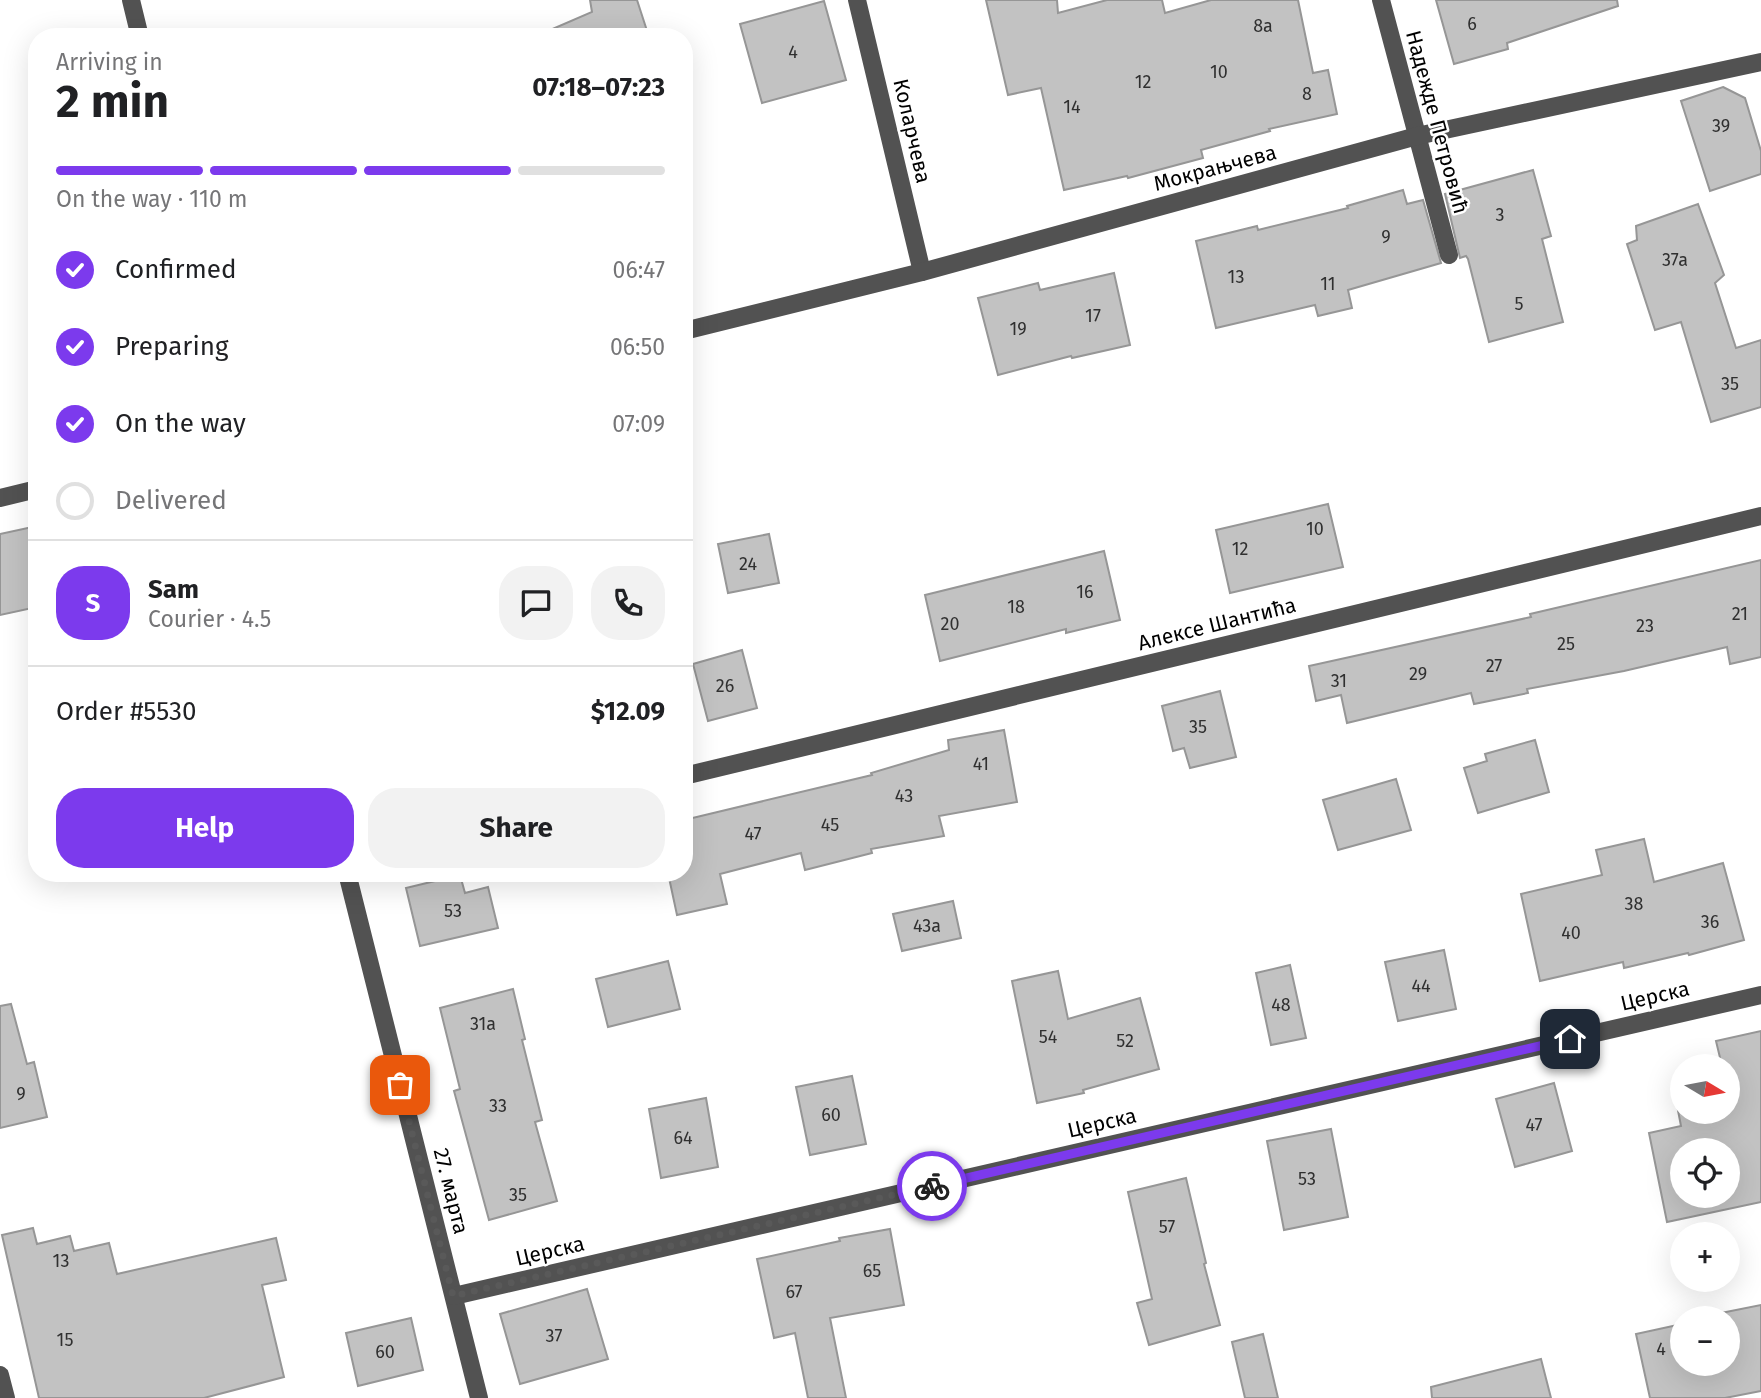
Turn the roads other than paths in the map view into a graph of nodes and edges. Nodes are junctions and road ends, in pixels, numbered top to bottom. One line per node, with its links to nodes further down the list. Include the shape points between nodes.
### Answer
1 (131, 0): 4 (street)
2 (857, 0): 8 (street, Коларчева)
3 (1381, 0): 6 (street, Надежде Петровић)
4 (139, 28)
5 (1761, 61): 6 (street, Мокрањчева)
6 (1417, 136): 7 (street, Надежде Петровић); 8 (street, Мокрањчева)
7 (1449, 255)
8 (922, 272): 9 (street, Мокрањчева)
9 (693, 329)
10 (28, 491): 11 (street)
11 (0, 498)
12 (1761, 516): 13 (street, Алексе Шантића)
13 (693, 774)
14 (349, 882): 16 (street, 27. марта)
15 (1761, 995): 16 (street, Церска)
16 (453, 1296): 19 (street, 27. марта)
17 (0, 1375): 18 (street)
18 (6, 1398)
19 (479, 1398)

